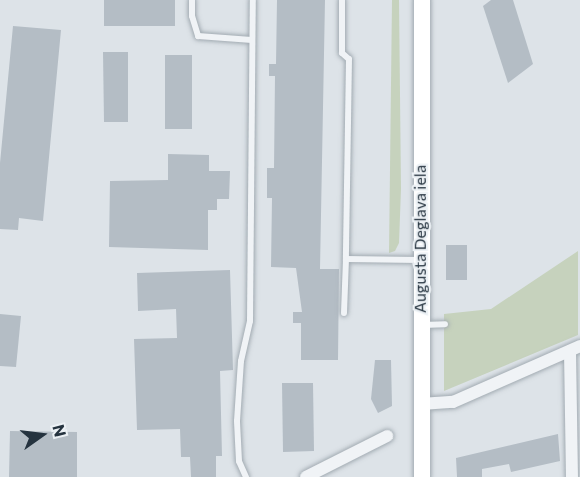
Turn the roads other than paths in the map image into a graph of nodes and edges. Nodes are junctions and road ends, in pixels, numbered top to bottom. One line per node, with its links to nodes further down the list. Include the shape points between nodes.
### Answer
1 (192, 0): 5 (lane, via 198,36)
2 (253, 0): 5 (lane)
3 (342, 0): 6 (lane, via 342,53 349,59)
4 (422, 0): 7 (main road, Augusta Deglava iela)
5 (252, 40): 14 (lane, via 250,321 241,361 237,421 239,461)
6 (346, 259): 7 (lane); 8 (lane)
7 (419, 260): 10 (main road, Augusta Deglava iela)
8 (344, 313)
9 (445, 324): 10 (lane)
10 (420, 325): 12 (main road, Augusta Deglava iela)
11 (575, 349): 12 (street, via 453,402); 17 (street)
12 (421, 404): 16 (main road, Augusta Deglava iela)
13 (387, 436): 15 (street)
14 (246, 477)
15 (306, 477)
16 (422, 477)
17 (572, 477)

